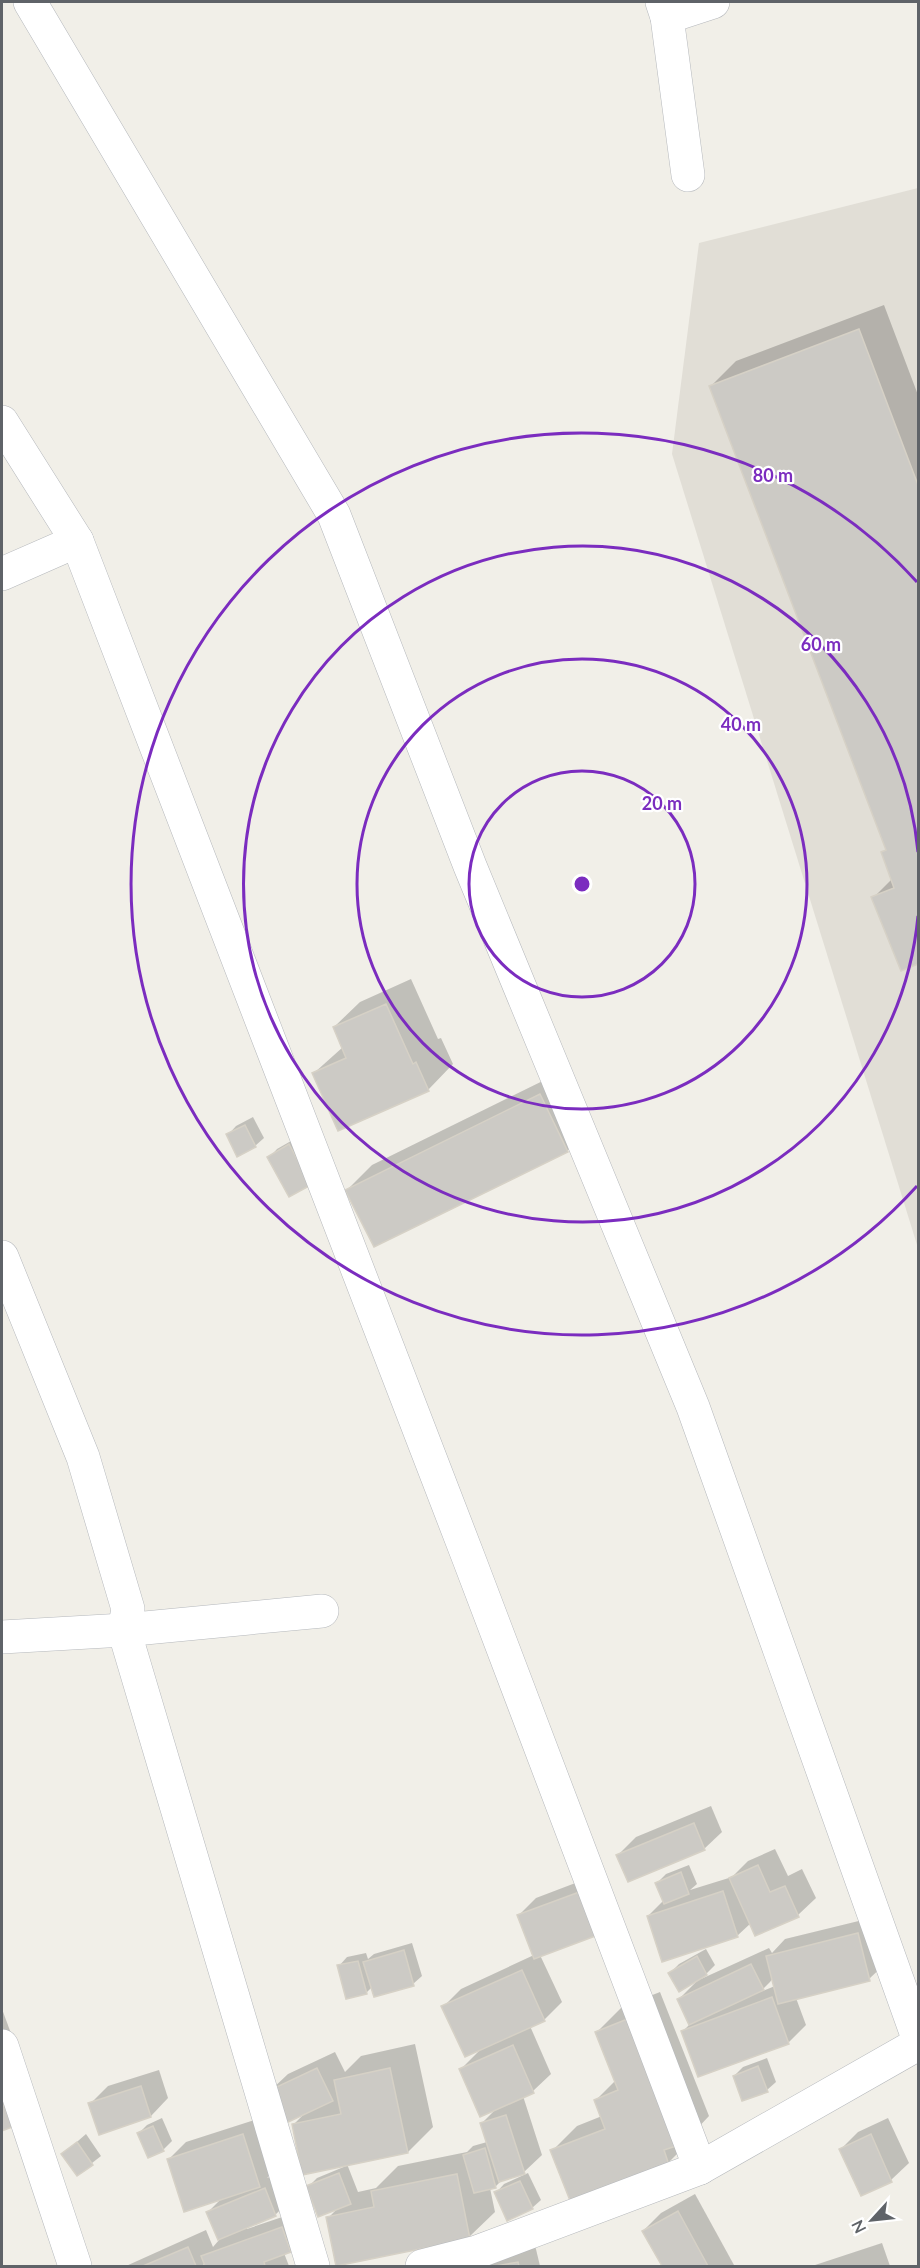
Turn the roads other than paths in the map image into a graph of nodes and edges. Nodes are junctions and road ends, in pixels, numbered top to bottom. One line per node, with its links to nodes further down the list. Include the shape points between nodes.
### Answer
1 (30, 2): 12 (street, via 334,515 470,866 693,1407)
2 (713, 2): 3 (street)
3 (665, 9): 4 (street)
4 (688, 175)
5 (2, 422): 6 (street)
6 (77, 541): 7 (street); 15 (street)
7 (2, 574)
8 (2, 1257): 10 (street, via 84,1457 128,1609)
9 (322, 1611): 10 (street)
10 (124, 1630): 11 (street); 17 (street)
11 (2, 1637)
12 (918, 2038)
13 (918, 2044): 15 (street)
14 (2, 2046): 16 (street)
15 (700, 2168): 18 (street, via 477,2253)
16 (75, 2266)
17 (313, 2266)
18 (422, 2266)

